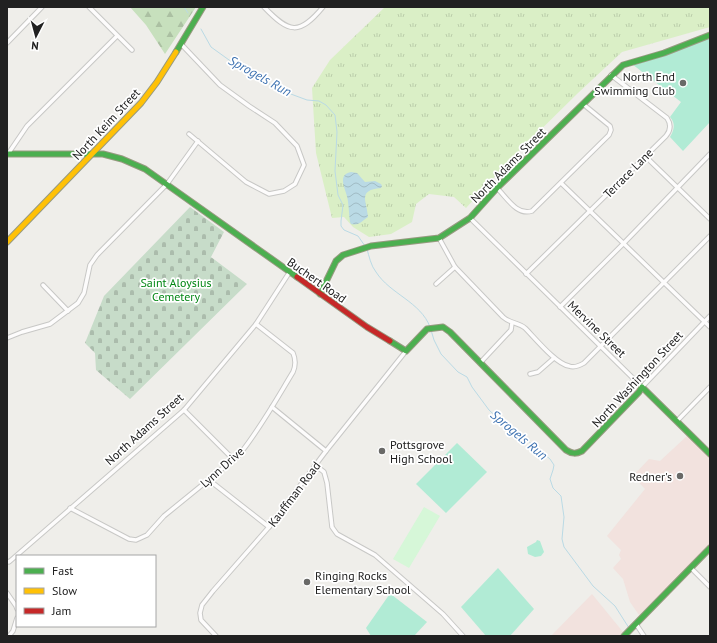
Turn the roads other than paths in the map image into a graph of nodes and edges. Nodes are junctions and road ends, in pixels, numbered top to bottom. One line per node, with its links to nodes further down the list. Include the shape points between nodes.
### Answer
1 (42, 7): 8 (street)
2 (89, 7): 7 (street)
3 (203, 7): 9 (street, North Keim Street)
4 (264, 7): 5 (street, via 281,24 292,27 308,23)
5 (323, 7)
6 (710, 35): 11 (street, North Adams Street, via 664,53 626,64)
7 (117, 36): 10 (street); 15 (street, via 27,126)
8 (7, 43)
9 (181, 44): 14 (street, via 220,85 275,123 297,146 304,164 295,184 284,191 269,194 246,182); 16 (street, North Keim Street, via 144,100)
10 (132, 50)
11 (611, 75): 12 (street, North Adams Street); 18 (street, Terrace Lane, via 669,121 668,133)
12 (582, 104): 19 (street, via 608,124 611,133); 22 (street, North Adams Street)
13 (189, 134): 14 (street)
14 (198, 141): 20 (street)
15 (8, 154): 16 (street, Buchert Road)
16 (93, 154): 20 (street, Buchert Road, via 109,155 136,164); 28 (street, North Keim Street)
17 (710, 154): 21 (street)
18 (645, 156): 21 (street); 23 (street, Terrace Lane)
19 (561, 183): 22 (street, via 535,209 526,212 518,210); 23 (street)
20 (167, 184): 31 (street, Buchert Road); 38 (street, via 97,255 90,265 84,293 78,303)
21 (677, 186): 25 (street); 29 (street)
22 (497, 188): 24 (street, North Adams Street)
23 (590, 212): 29 (street); 32 (street, Terrace Lane)
24 (470, 218): 27 (street, North Adams Street); 32 (street, Mervine Street)
25 (710, 219)
26 (710, 236): 33 (street)
27 (439, 238): 30 (street); 36 (street, North Adams Street, via 371,246 342,256 336,261)
28 (7, 242)
29 (624, 244): 33 (street); 37 (street)
30 (455, 267): 34 (street); 42 (street)
31 (289, 273): 36 (street, Buchert Road); 41 (street, North Adams Street)
32 (526, 274): 37 (street, Mervine Street)
33 (664, 282): 40 (street); 45 (street)
34 (436, 284)
35 (42, 285): 38 (street)
36 (320, 294): 46 (street, Buchert Road, via 362,324)
37 (560, 307): 45 (street, Mervine Street)
38 (68, 311): 44 (street, via 50,324)
39 (710, 316): 40 (street, North Washington Street)
40 (704, 321): 43 (street); 50 (street, North Washington Street)
41 (256, 324): 52 (street, Lynn Drive, via 286,346 296,359 293,372); 53 (street, North Adams Street)
42 (512, 324): 47 (street, via 525,328); 48 (street, via 511,330)
43 (710, 327)
44 (7, 338)
45 (600, 346): 47 (street, via 579,366 567,366); 50 (street, Mervine Street)
46 (406, 350): 48 (street, via 430,329 443,327); 55 (street, Kauffman Road)
47 (554, 358): 49 (street, via 538,372)
48 (480, 363): 50 (street, North Washington Street, via 572,454 582,451)
49 (530, 374)
50 (642, 387): 54 (street, Mervine Street)
51 (710, 387): 54 (street)
52 (272, 407): 55 (street); 57 (street, Lynn Drive)
53 (184, 410): 57 (street); 60 (street, North Adams Street)
54 (677, 421): 56 (street, Mervine Street)
55 (326, 451): 58 (street, Kauffman Road)
56 (710, 454)
57 (233, 459): 59 (street, Lynn Drive)
58 (315, 465): 61 (street, Kauffman Road); 75 (street, via 324,472 332,527 337,534 384,562 443,614)
59 (209, 480): 60 (street, Lynn Drive, via 164,516 146,535 136,540 129,539); 61 (street)
60 (70, 508): 63 (street, North Adams Street)
61 (269, 527): 74 (street, Kauffman Road, via 202,604 201,620)
62 (710, 548): 66 (street)
63 (16, 555)
64 (16, 555): 65 (street, North Adams Street)
65 (8, 562)
66 (691, 568): 67 (street); 71 (street)
67 (710, 587)
68 (7, 593): 69 (street)
69 (16, 606)
70 (16, 621): 73 (street)
71 (636, 624): 72 (street); 76 (street)
72 (625, 635)
73 (9, 636)
74 (216, 636)
75 (463, 636)
76 (644, 636)

